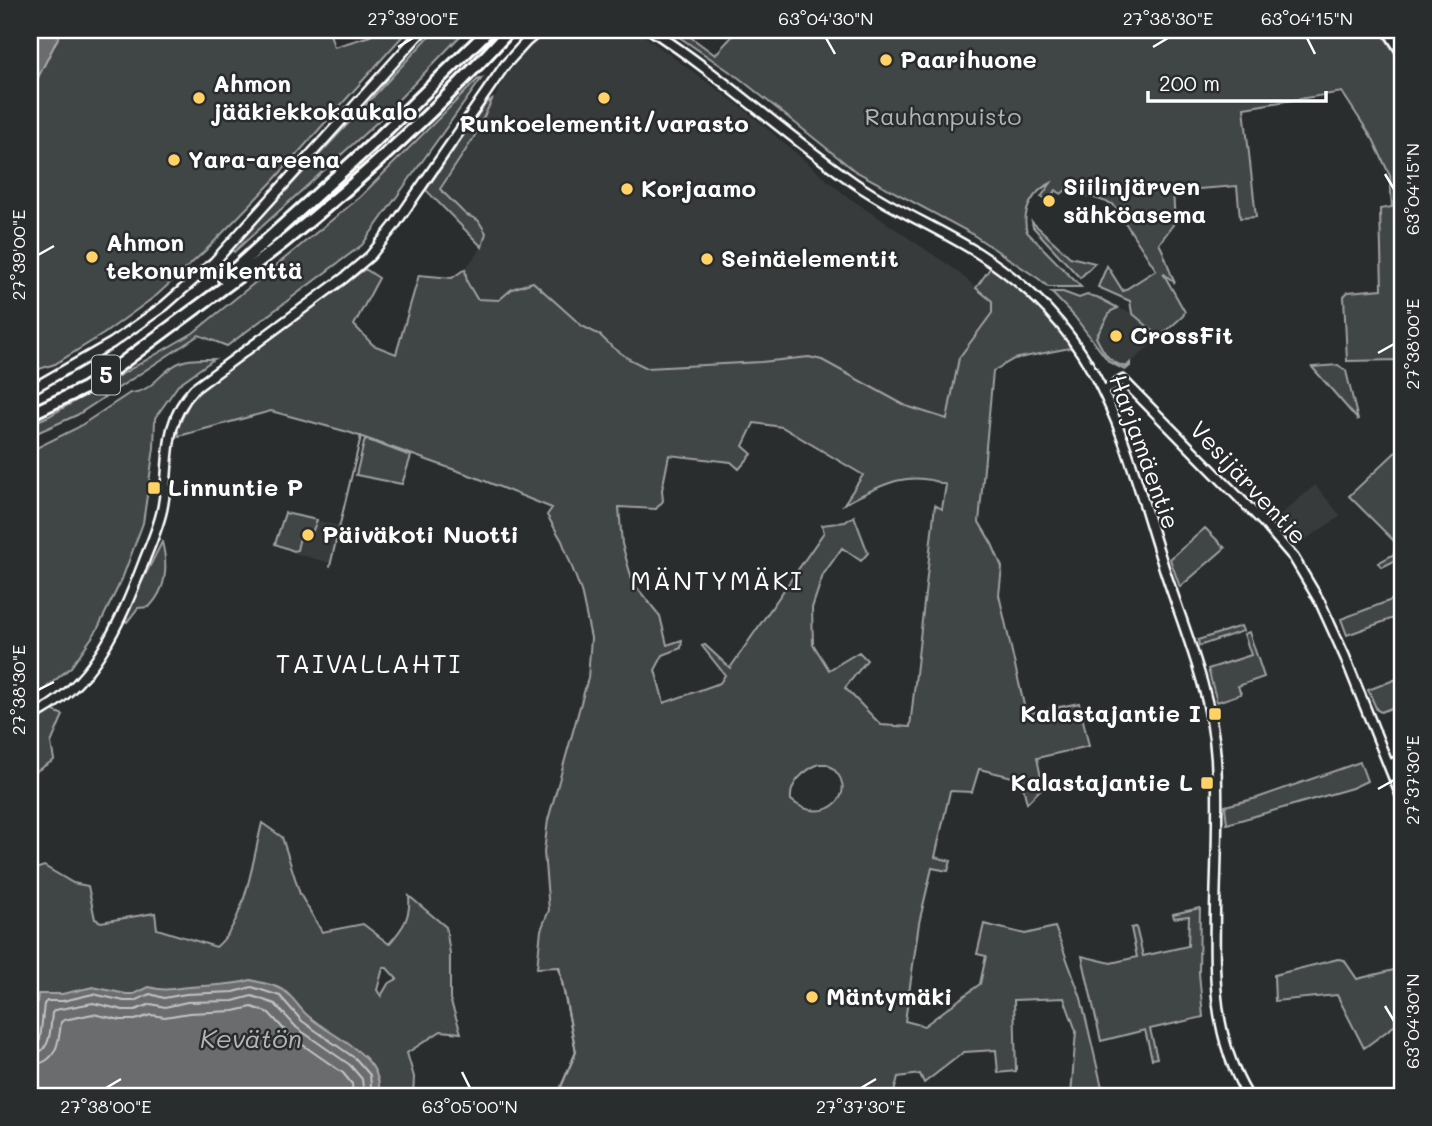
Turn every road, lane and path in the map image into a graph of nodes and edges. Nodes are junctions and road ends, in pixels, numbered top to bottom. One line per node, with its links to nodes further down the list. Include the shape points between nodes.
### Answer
1 (423, 30): 9 (street, via 214,262 112,343)
2 (489, 30): 8 (highway, 5, via 369,147)
3 (510, 30): 8 (highway, 5, via 341,193)
4 (541, 30): 12 (street, via 505,65 370,256 194,389 181,405 172,422 163,507 121,618 82,677)
5 (651, 30): 10 (street, Harjamäentie, via 717,75 847,178 1003,270 1056,317)
6 (1388, 30): 7 (main road)
7 (1402, 52)
8 (175, 323): 11 (highway, 5, via 85,388)
9 (30, 390)
10 (1104, 390): 14 (street, Vesijärventie, via 1123,380 1294,558 1320,602); 16 (street, Harjamäentie, via 1212,726 1216,767 1214,980 1226,1050)
11 (30, 414)
12 (30, 717)
13 (1402, 759): 14 (street)
14 (1389, 765): 15 (street, Vesijärventie)
15 (1402, 799)
16 (1248, 1096)

